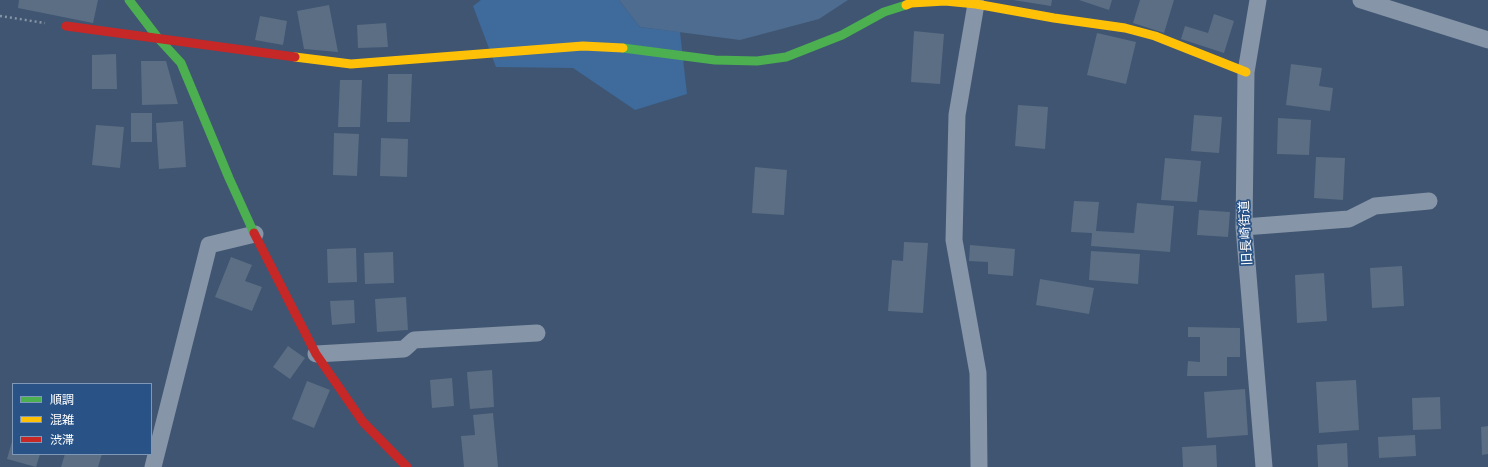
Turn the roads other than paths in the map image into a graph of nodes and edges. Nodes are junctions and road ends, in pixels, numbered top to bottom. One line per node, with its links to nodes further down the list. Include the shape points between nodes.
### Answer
1 (129, 0): 6 (street)
2 (1258, 0): 8 (street, 旧長崎街道)
3 (1361, 0): 7 (street)
4 (976, 4): 6 (street, via 945,1 911,3 884,12 842,35 786,57 757,61 715,60 583,46 351,64); 8 (street, via 1125,28 1155,36); 16 (street, via 957,115 954,240 978,373)
5 (66, 26): 6 (street)
6 (158, 38): 11 (street, via 181,63)
7 (1488, 40)
8 (1246, 72): 10 (street, 旧長崎街道)
9 (1429, 201): 10 (street, via 1375,206 1349,219)
10 (1244, 227): 17 (street, 旧長崎街道)
11 (255, 234): 13 (street); 14 (street, via 208,245)
12 (537, 333): 13 (street, via 414,340 404,349)
13 (316, 354): 15 (street, via 363,422)
14 (153, 467)
15 (407, 467)
16 (979, 467)
17 (1264, 467)

